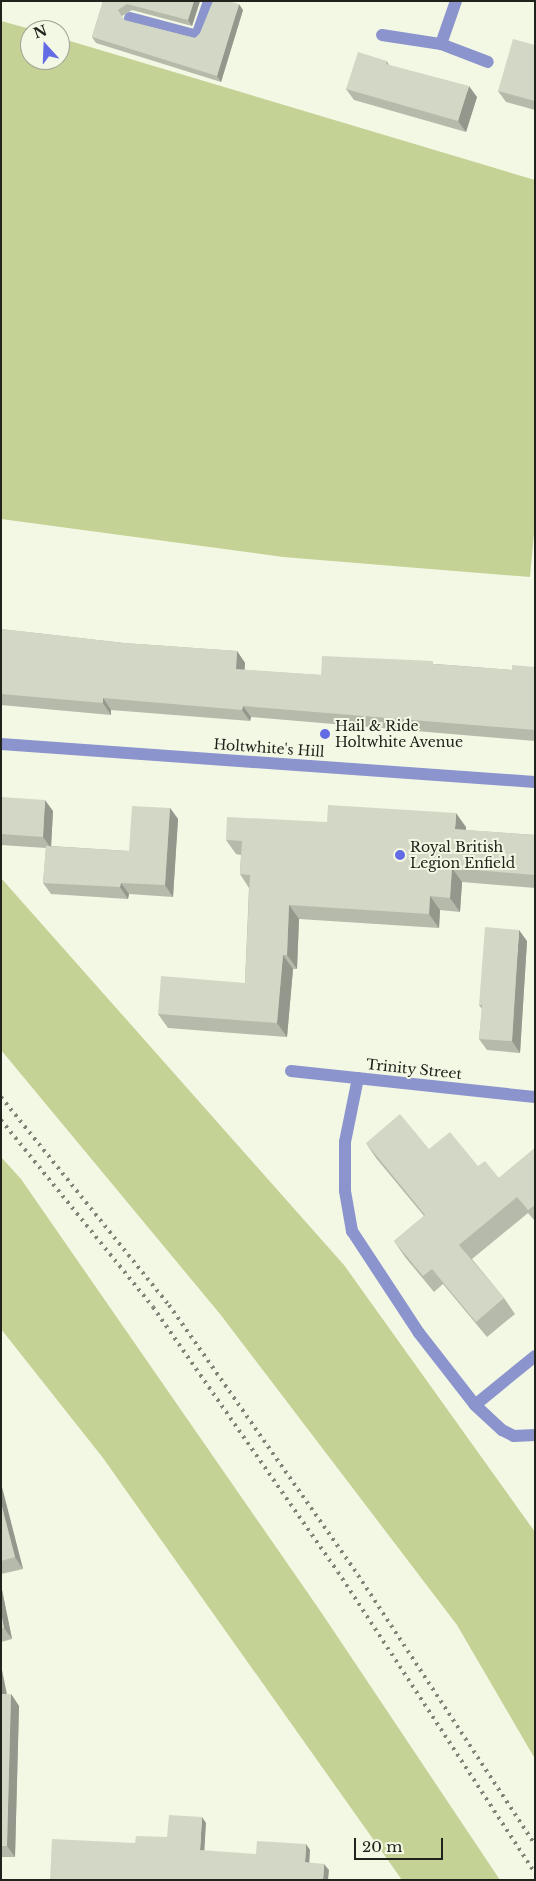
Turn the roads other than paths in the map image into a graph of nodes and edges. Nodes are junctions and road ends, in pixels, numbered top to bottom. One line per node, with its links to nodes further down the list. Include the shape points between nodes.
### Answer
1 (209, 1): 3 (street, via 197,36)
2 (456, 1): 5 (street)
3 (130, 18)
4 (382, 35): 5 (street)
5 (442, 44): 6 (street)
6 (488, 62)
7 (1, 744): 8 (street, Holtwhite's Hill)
8 (535, 782)
9 (291, 1071): 10 (street, Trinity Street)
10 (358, 1078): 11 (street, Trinity Street); 13 (street, via 346,1142 344,1191 352,1230 419,1333)
11 (535, 1097)
12 (535, 1356): 13 (street)
13 (476, 1405): 14 (street, via 502,1430 514,1436)
14 (535, 1434)

